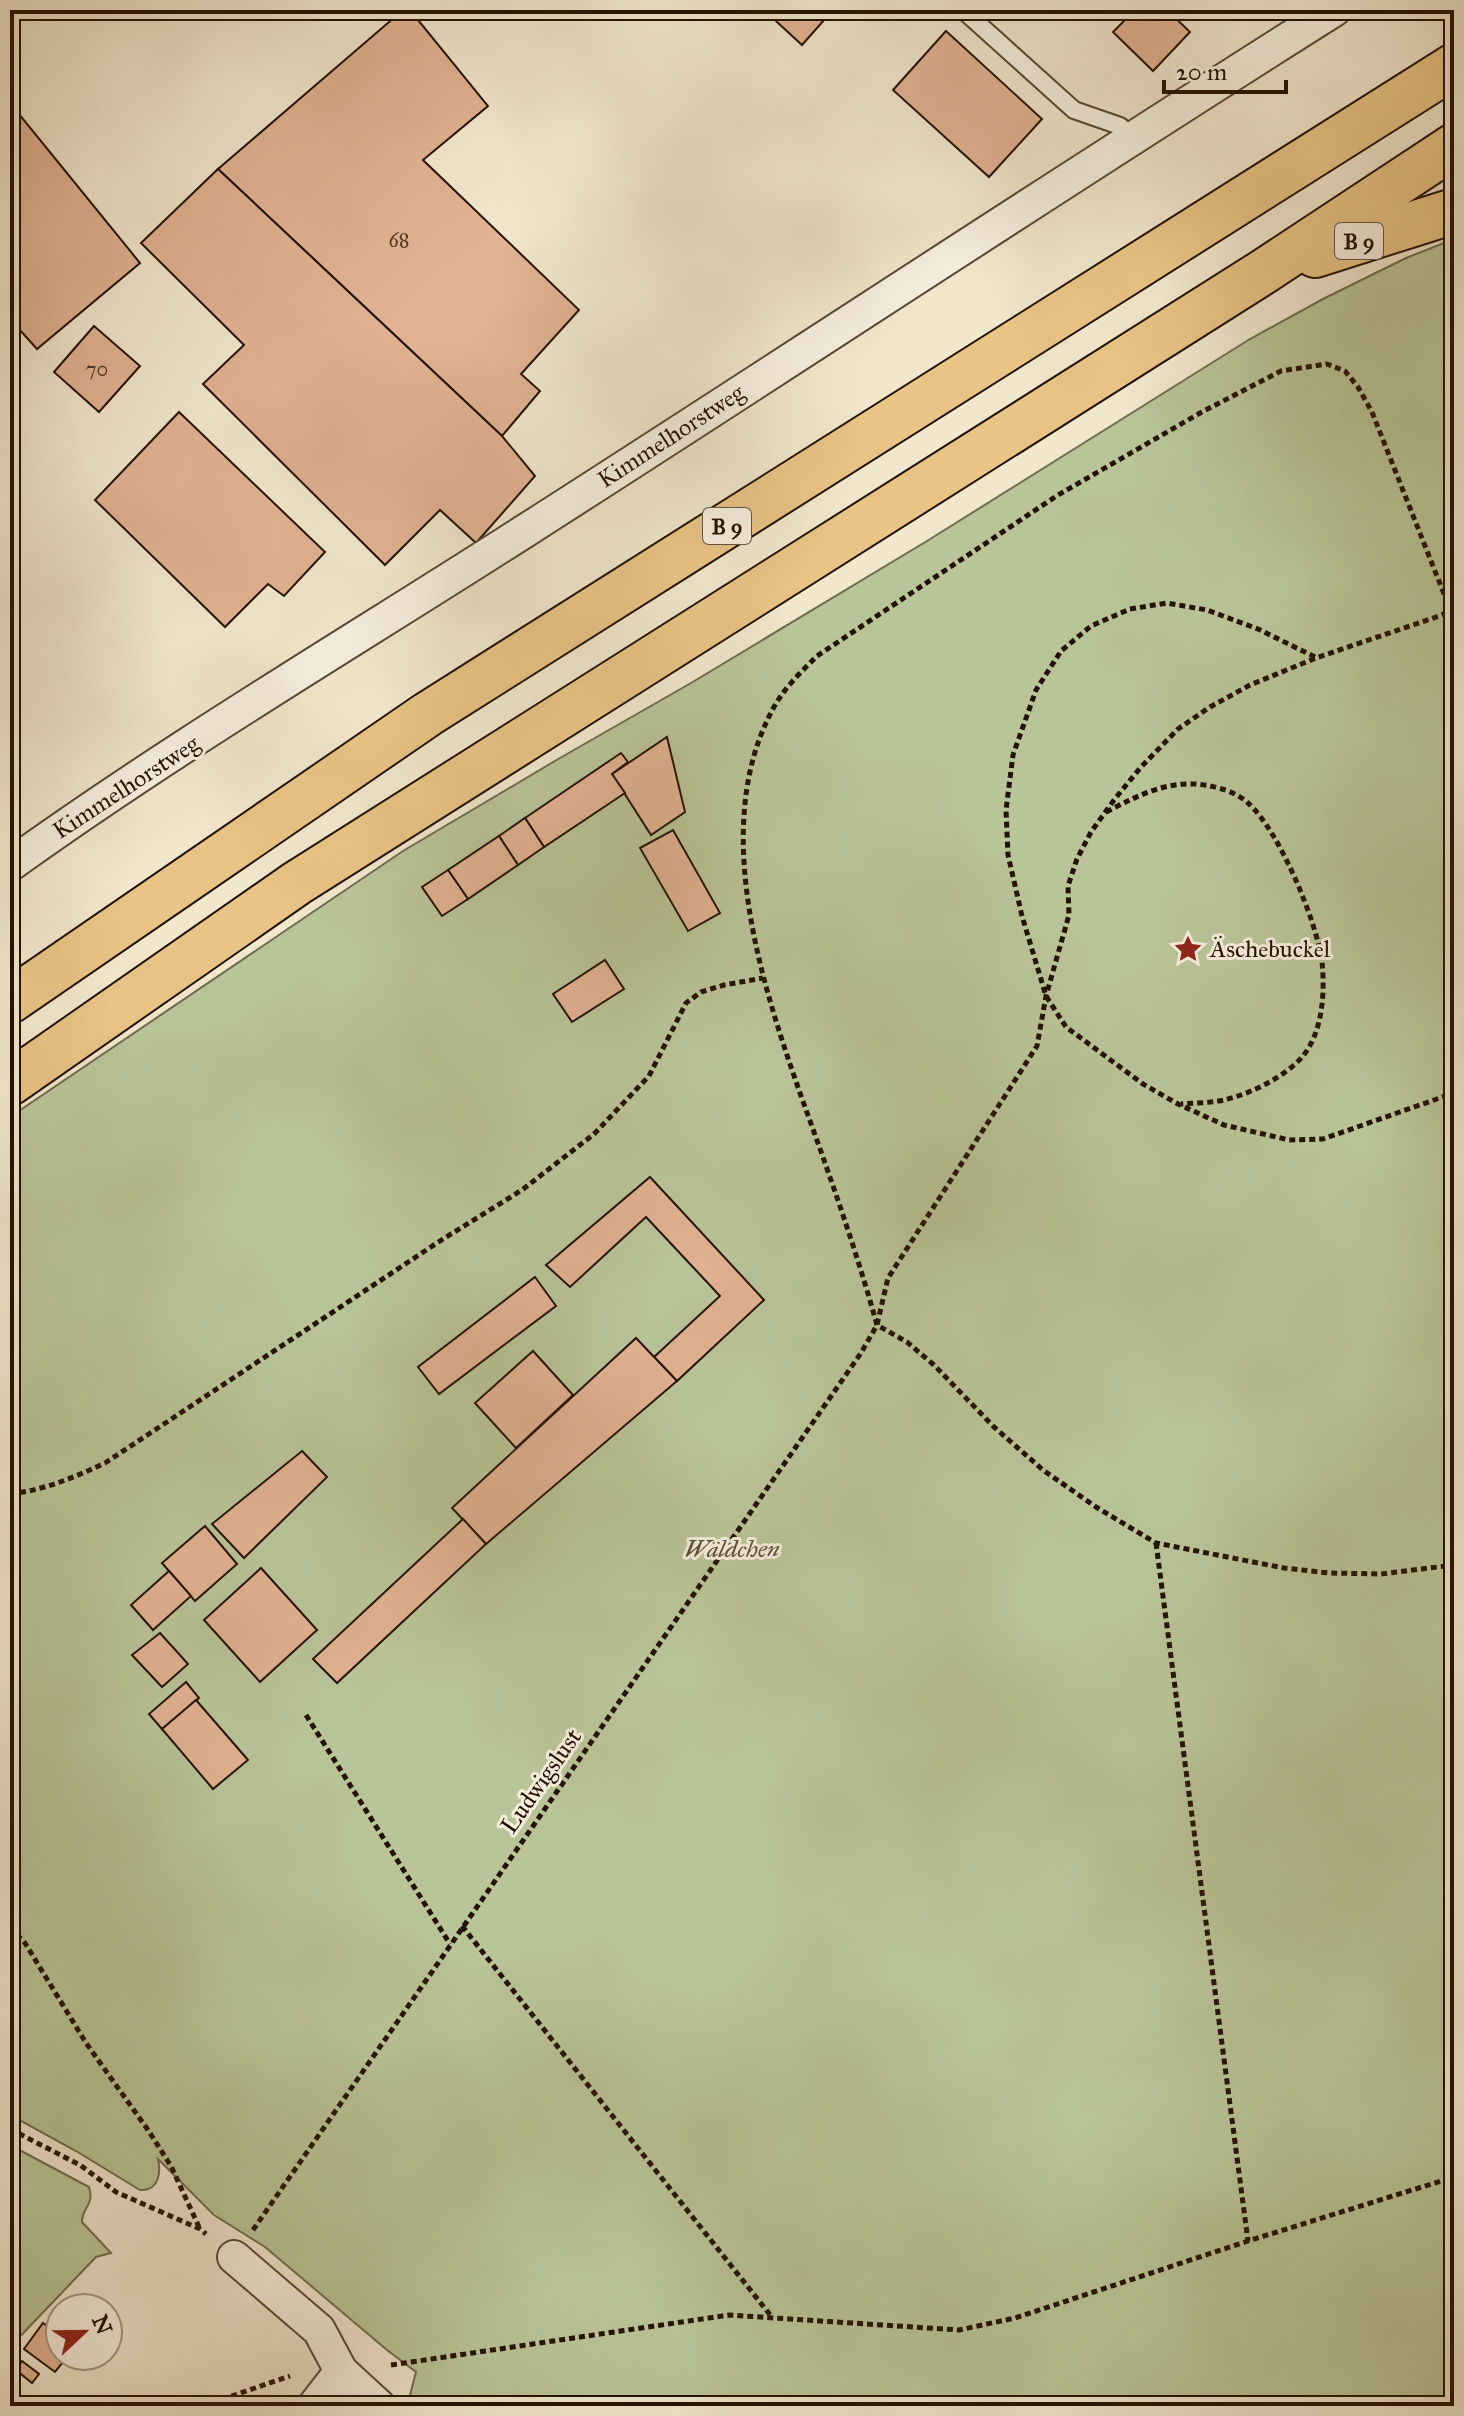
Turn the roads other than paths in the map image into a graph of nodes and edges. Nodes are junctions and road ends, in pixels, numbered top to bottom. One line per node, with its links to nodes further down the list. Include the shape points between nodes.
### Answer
1 (963, 10): 4 (lane, via 1074,110 1120,126)
2 (1334, 10): 4 (street, Kimmelhorstweg)
3 (1454, 66): 9 (highway, B 9, via 428,714)
4 (1133, 137): 8 (street, Kimmelhorstweg, via 89,809)
5 (1454, 146): 7 (highway)
6 (1454, 211): 7 (highway, B 9)
7 (1263, 272): 10 (highway, B 9, via 297,883)
8 (10, 865)
9 (10, 1001)
10 (10, 1083)
11 (234, 2257): 12 (street, via 319,2330)
12 (341, 2371): 13 (street); 14 (street)
13 (314, 2406)
14 (379, 2406)

